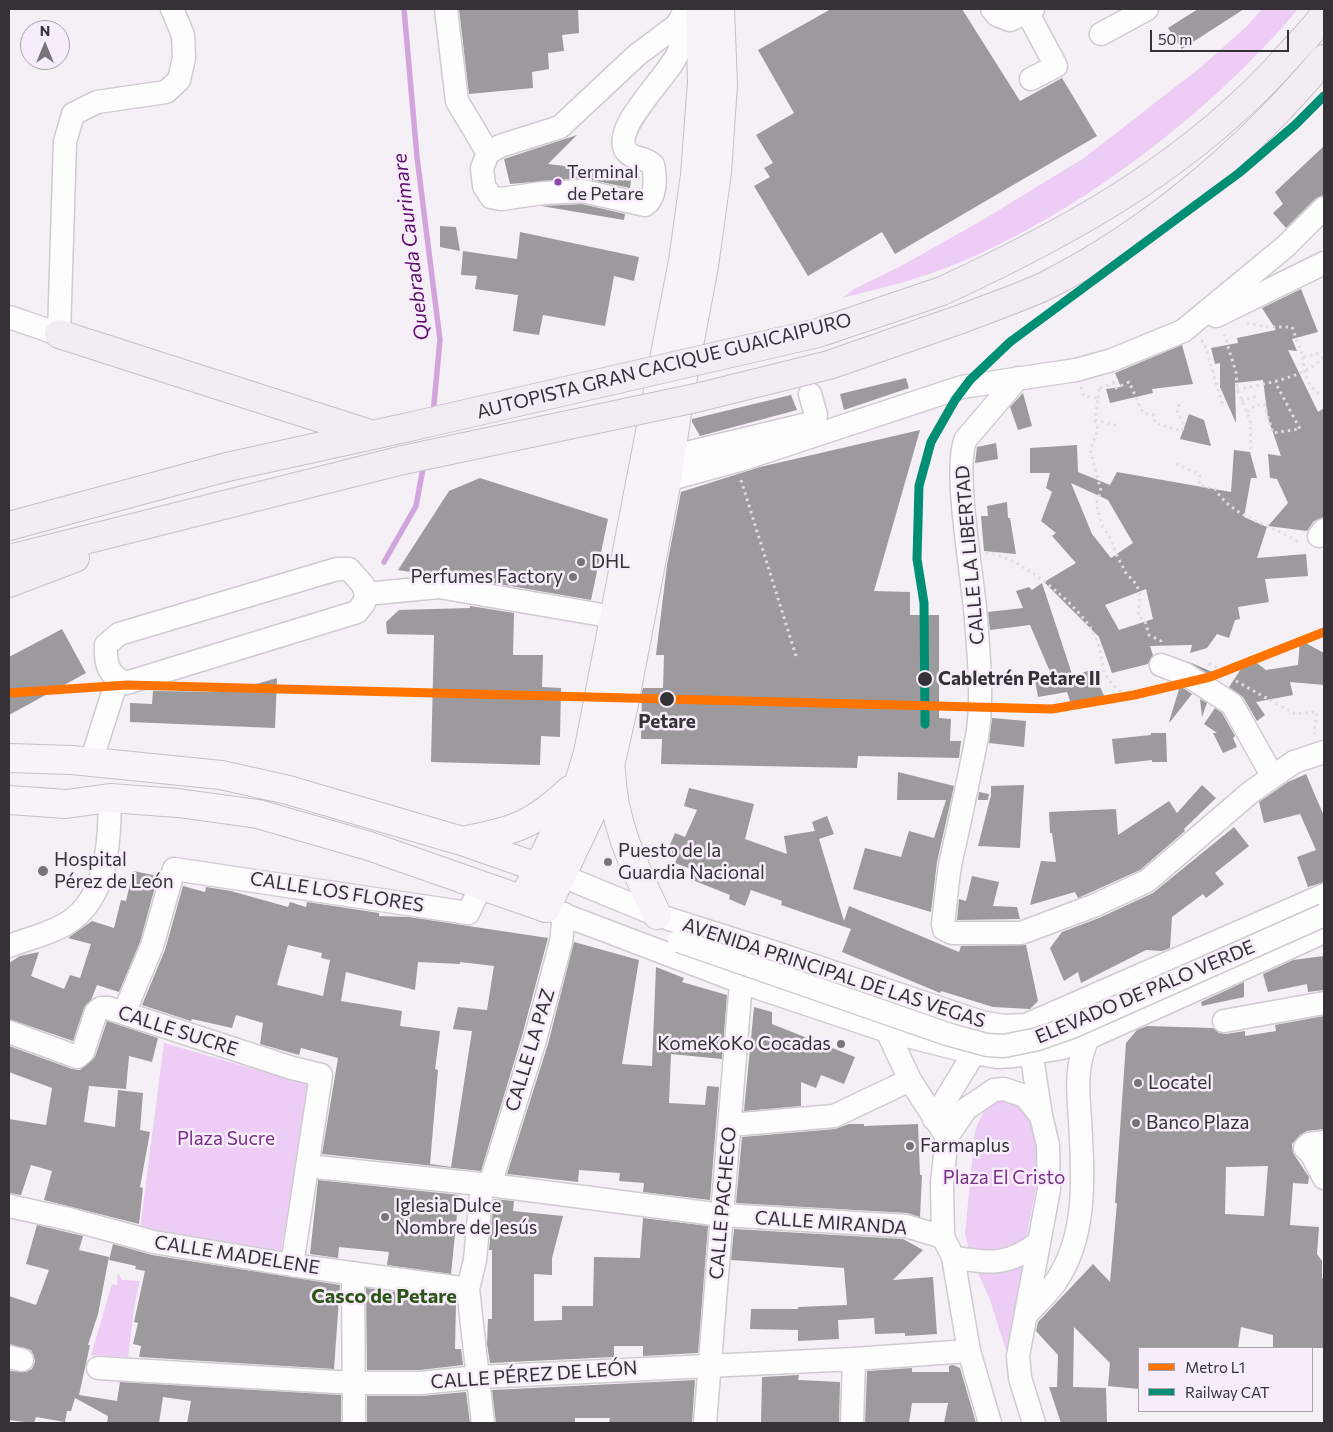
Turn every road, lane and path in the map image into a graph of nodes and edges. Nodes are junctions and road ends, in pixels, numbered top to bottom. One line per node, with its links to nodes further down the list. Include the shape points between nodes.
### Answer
1 (172, 9): 19 (street, via 183,35 184,58 179,80 166,92 97,102 73,114 65,142)
2 (446, 9): 13 (street, via 457,101)
3 (700, 9): 51 (main road, via 702,82 695,175 684,251)
4 (720, 9): 43 (main road, via 723,84 717,172)
5 (992, 9): 7 (street, via 1003,20)
6 (1148, 9): 10 (street)
7 (1030, 10): 12 (street, via 1056,66)
8 (1324, 15): 39 (highway, AUTOPISTA GRAN CACIQUE GUAICAIPURO, bridge, via 1268,80 1228,118 1161,170 1018,256 942,291 818,333)
9 (681, 17): 13 (street, via 560,127 500,146); 13 (street, via 681,45 677,58 628,124 624,141 626,151 632,156 654,165 653,193 645,205 583,191 501,199 492,197 484,186 482,168)
10 (1101, 34)
11 (1324, 59): 44 (highway, AUTOPISTA GRAN CACIQUE GUAICAIPURO, bridge, via 1247,142 1190,191 1124,240 1045,286 829,365 696,398 402,460)
12 (1031, 79)
13 (488, 153)
14 (1324, 208): 18 (street, via 1286,246)
15 (1324, 264): 18 (street)
16 (9, 316): 19 (street)
17 (1242, 322): 22 (path, via 1292,327)
18 (1183, 331): 23 (street); 36 (path, via 1204,342)
19 (58, 334): 39 (highway)
20 (1216, 334): 30 (path, via 1224,334 1236,372)
21 (1324, 354): 22 (path); 25 (path, via 1320,362)
22 (1303, 357): 25 (path)
23 (1105, 362): 24 (street); 28 (path)
24 (1076, 370): 26 (street); 37 (path, via 1084,396 1098,398)
25 (1303, 371): 27 (path); 32 (path, via 1313,390)
26 (1018, 378): 41 (street, via 962,387); 47 (street, CALLE LA LIBERTAD, via 961,449)
27 (1275, 382): 30 (path); 34 (path, via 1300,429 1273,433 1264,404 1255,405 1246,413)
28 (1114, 383): 29 (path); 35 (path, via 1116,388 1128,382 1142,413 1154,415 1155,423 1182,431 1184,425 1177,412)
29 (1100, 388)
30 (1236, 389): 34 (path)
31 (810, 394): 43 (street, via 816,414 812,424)
32 (1319, 394)
33 (1257, 396): 34 (path)
34 (1241, 400): 40 (path, via 1250,420)
35 (1180, 402)
36 (1223, 406)
37 (1096, 420): 38 (path); 54 (path, via 1098,430 1090,450 1101,492 1096,504 1115,552 1137,585 1140,596 1138,616 1145,621 1149,635 1161,641)
38 (1119, 426)
39 (372, 434): 45 (highway, AUTOPISTA GRAN CACIQUE GUAICAIPURO, via 227,467)
40 (1251, 452)
41 (740, 460): 43 (street); 52 (path, via 739,472)
42 (1176, 464): 46 (path, via 1200,475 1199,485 1215,489 1245,517 1290,536)
43 (669, 468): 59 (main road)
44 (278, 493): 48 (highway, AUTOPISTA GRAN CACIQUE GUAICAIPURO); 49 (highway, AUTOPISTA GRAN CACIQUE GUAICAIPURO, via 68,560)
45 (9, 526)
46 (1317, 537)
47 (968, 553): 54 (path, via 993,553 1021,564 1038,576 1094,632 1103,655 1105,672 1114,686 1130,699 1143,698 1156,685); 60 (street, CALLE LA LIBERTAD, via 979,673 977,736 952,858 944,929 952,933 1020,933 1093,906 1147,881)
48 (9, 559)
49 (9, 583)
50 (366, 594): 51 (street, via 439,586); 55 (street, via 357,612 126,683); 55 (street, via 350,569 337,569 119,634 106,645 105,659)
51 (614, 617): 61 (main road, via 588,753)
52 (796, 656)
53 (1204, 661): 56 (path, via 1295,714 1317,712)
54 (1161, 665): 60 (street, via 1185,674 1232,704)
55 (117, 680): 58 (street)
56 (1318, 754): 60 (street, via 1294,762)
57 (9, 758): 58 (main road)
58 (91, 762): 64 (main road, via 221,775 288,790)
59 (610, 766): 65 (main road, via 593,809); 69 (main road, via 614,809 627,850)
60 (1273, 777)
61 (579, 782): 64 (main road, via 531,822 506,832); 65 (main road)
62 (110, 798): 63 (main road, via 66,804); 66 (main road, via 258,814 370,846); 74 (street, via 109,844 96,892 80,913 58,929)
63 (9, 800)
64 (462, 841): 65 (main road)
65 (549, 871): 68 (main road); 69 (street, AVENIDA PRINCIPAL DE LAS VEGAS)
66 (482, 885): 68 (main road); 77 (street, CALLE LOS FLORES, via 468,913 176,868 172,871 152,946)
67 (1324, 896): 80 (street, AVENIDA PRINCIPAL DE LAS VEGAS)
68 (544, 908): 73 (street, AVENIDA PRINCIPAL DE LAS VEGAS); 94 (street, CALLE LA PAZ, via 561,942)
69 (657, 915): 72 (street); 79 (street, AVENIDA PRINCIPAL DE LAS VEGAS)
70 (1324, 915): 72 (street, ELEVADO DE PALO VERDE, bridge, via 1072,1027 1017,1045 1004,1046 987,1045 947,1034)
71 (1324, 932): 83 (street, AVENIDA PRINCIPAL DE LAS VEGAS)
72 (679, 941): 73 (street, ELEVADO DE PALO VERDE)
73 (636, 944): 75 (street, AVENIDA PRINCIPAL DE LAS VEGAS)
74 (9, 946)
75 (740, 982): 81 (street, AVENIDA PRINCIPAL DE LAS VEGAS); 89 (street, CALLE PACHECO)
76 (1324, 1003): 78 (street)
77 (124, 1013): 82 (street, CALLE SUCRE, via 108,1008 96,1012 83,1052 77,1057); 92 (street, CALLE SUCRE, via 321,1075)
78 (1224, 1020)
79 (984, 1023): 80 (street, AVENIDA PRINCIPAL DE LAS VEGAS, via 1004,1026); 84 (street)
80 (1026, 1024): 85 (street)
81 (887, 1031): 84 (street, AVENIDA PRINCIPAL DE LAS VEGAS); 86 (street)
82 (9, 1032)
83 (1088, 1038): 85 (street, AVENIDA PRINCIPAL DE LAS VEGAS, via 1062,1048); 103 (street, via 1078,1067 1082,1147 1079,1225 1072,1249 1055,1283)
84 (974, 1053): 85 (street, AVENIDA PRINCIPAL DE LAS VEGAS, via 997,1057); 88 (street)
85 (1033, 1053): 87 (street)
86 (910, 1080): 88 (street); 89 (street, via 834,1116)
87 (1041, 1116): 90 (street, via 1025,1096 1010,1090 994,1090 966,1109); 98 (street, via 1048,1145 1049,1190)
88 (934, 1119): 90 (street)
89 (730, 1125): 96 (street, CALLE PACHECO)
90 (947, 1137): 97 (street, via 942,1182)
91 (1324, 1142): 93 (street, via 1309,1144 1305,1148)
92 (307, 1166): 94 (street, CALLE MIRANDA); 100 (street)
93 (1324, 1178)
94 (494, 1186): 96 (street, CALLE MIRANDA); 102 (street, CALLE LA PAZ)
95 (9, 1206): 100 (street, CALLE MADELENE, via 154,1242)
96 (722, 1215): 97 (street, CALLE MIRANDA, via 906,1226); 106 (street, CALLE PACHECO)
97 (943, 1237): 99 (street)
98 (1039, 1242): 99 (street, via 1024,1254 1009,1260 985,1263); 103 (street)
99 (953, 1257): 104 (street)
100 (292, 1265): 101 (street, CALLE MADELENE)
101 (353, 1273): 102 (street, CALLE MADELENE); 109 (street)
102 (468, 1289): 108 (street, CALLE LA PAZ)
103 (1026, 1315): 115 (street, via 1018,1356 1020,1378)
104 (969, 1351): 105 (street, CALLE PÉREZ DE LEÓN); 114 (street)
105 (854, 1359): 106 (street, CALLE PÉREZ DE LEÓN); 113 (street)
106 (709, 1365): 108 (street, CALLE PÉREZ DE LEÓN); 112 (street, CALLE PACHECO)
107 (98, 1368): 109 (street, CALLE PÉREZ DE LEÓN)
108 (479, 1377): 109 (street, CALLE PÉREZ DE LEÓN, via 421,1383); 111 (street, CALLE LA PAZ)
109 (354, 1384): 110 (street)
110 (354, 1423)
111 (483, 1423)
112 (705, 1423)
113 (852, 1423)
114 (990, 1423)
115 (1034, 1423)

